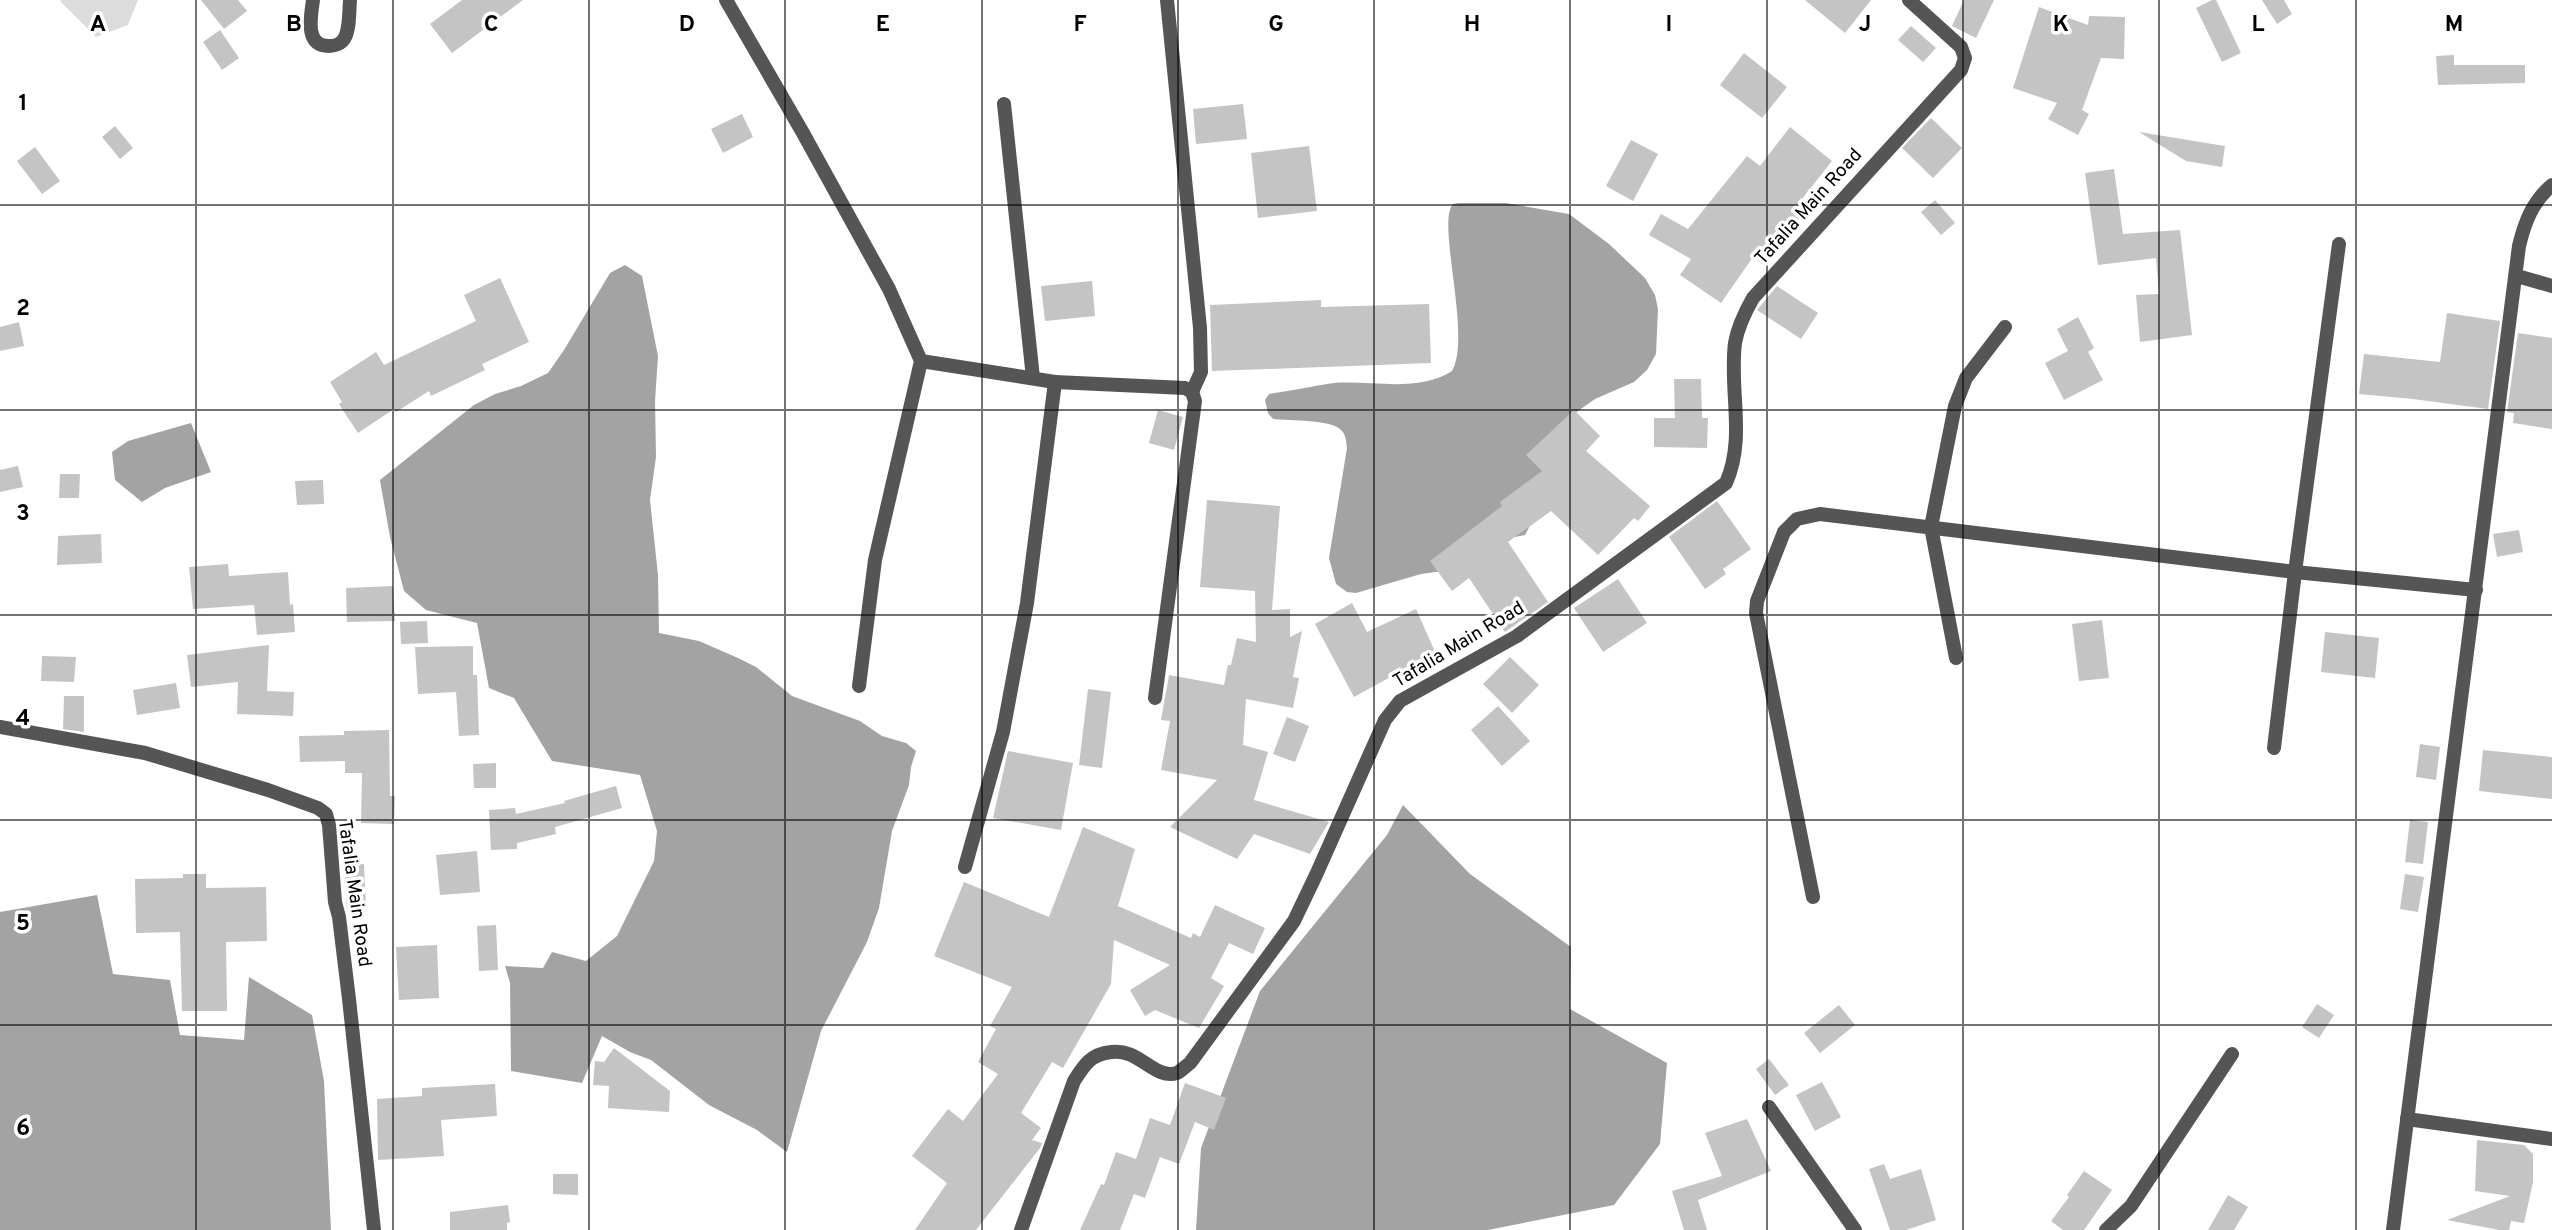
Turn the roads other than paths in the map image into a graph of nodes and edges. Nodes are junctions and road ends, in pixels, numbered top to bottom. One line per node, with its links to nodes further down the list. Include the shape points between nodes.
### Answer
1 (313, 0): 2 (street, via 313,38 329,46 345,38)
2 (350, 0)
3 (726, 0): 12 (street, via 883,277)
4 (1167, 0): 15 (street, via 1200,328 1201,372)
5 (1909, 0): 31 (street, Tafalia Main Road, via 1961,47 1965,58 1961,70 1754,298 1741,320 1735,344 1736,444 1726,483 1517,636 1400,701 1385,720 1293,920 1190,1063 1177,1073 1161,1073 1122,1050 1087,1060 1074,1081)
6 (1004, 104): 13 (street)
7 (2552, 185): 9 (street, via 2524,225)
8 (2339, 244): 17 (street)
9 (2517, 276): 10 (street); 18 (street)
10 (2552, 286)
11 (2004, 327): 16 (street, via 1966,378 1955,406)
12 (920, 361): 13 (street); 20 (street, via 874,560)
13 (1033, 378): 14 (street)
14 (1055, 382): 15 (street); 24 (street, via 1027,603 1003,732)
15 (1192, 392): 21 (street, via 1195,401)
16 (1931, 527): 17 (street); 19 (street); 25 (street, via 1820,514 1797,519 1784,532 1757,601)
17 (2295, 572): 18 (street); 23 (street)
18 (2476, 590): 28 (street)
19 (1956, 658)
20 (859, 686)
21 (1155, 698)
22 (0, 727): 30 (street, Tafalia Main Road, via 145,753 268,790 326,814)
23 (2274, 748)
24 (965, 867)
25 (1813, 897)
26 (2232, 1054): 33 (street, via 2131,1206)
27 (1769, 1107): 32 (street)
28 (2407, 1119): 29 (street); 34 (street)
29 (2552, 1139)
30 (374, 1230)
31 (1021, 1230)
32 (1855, 1230)
33 (2106, 1230)
34 (2393, 1230)

